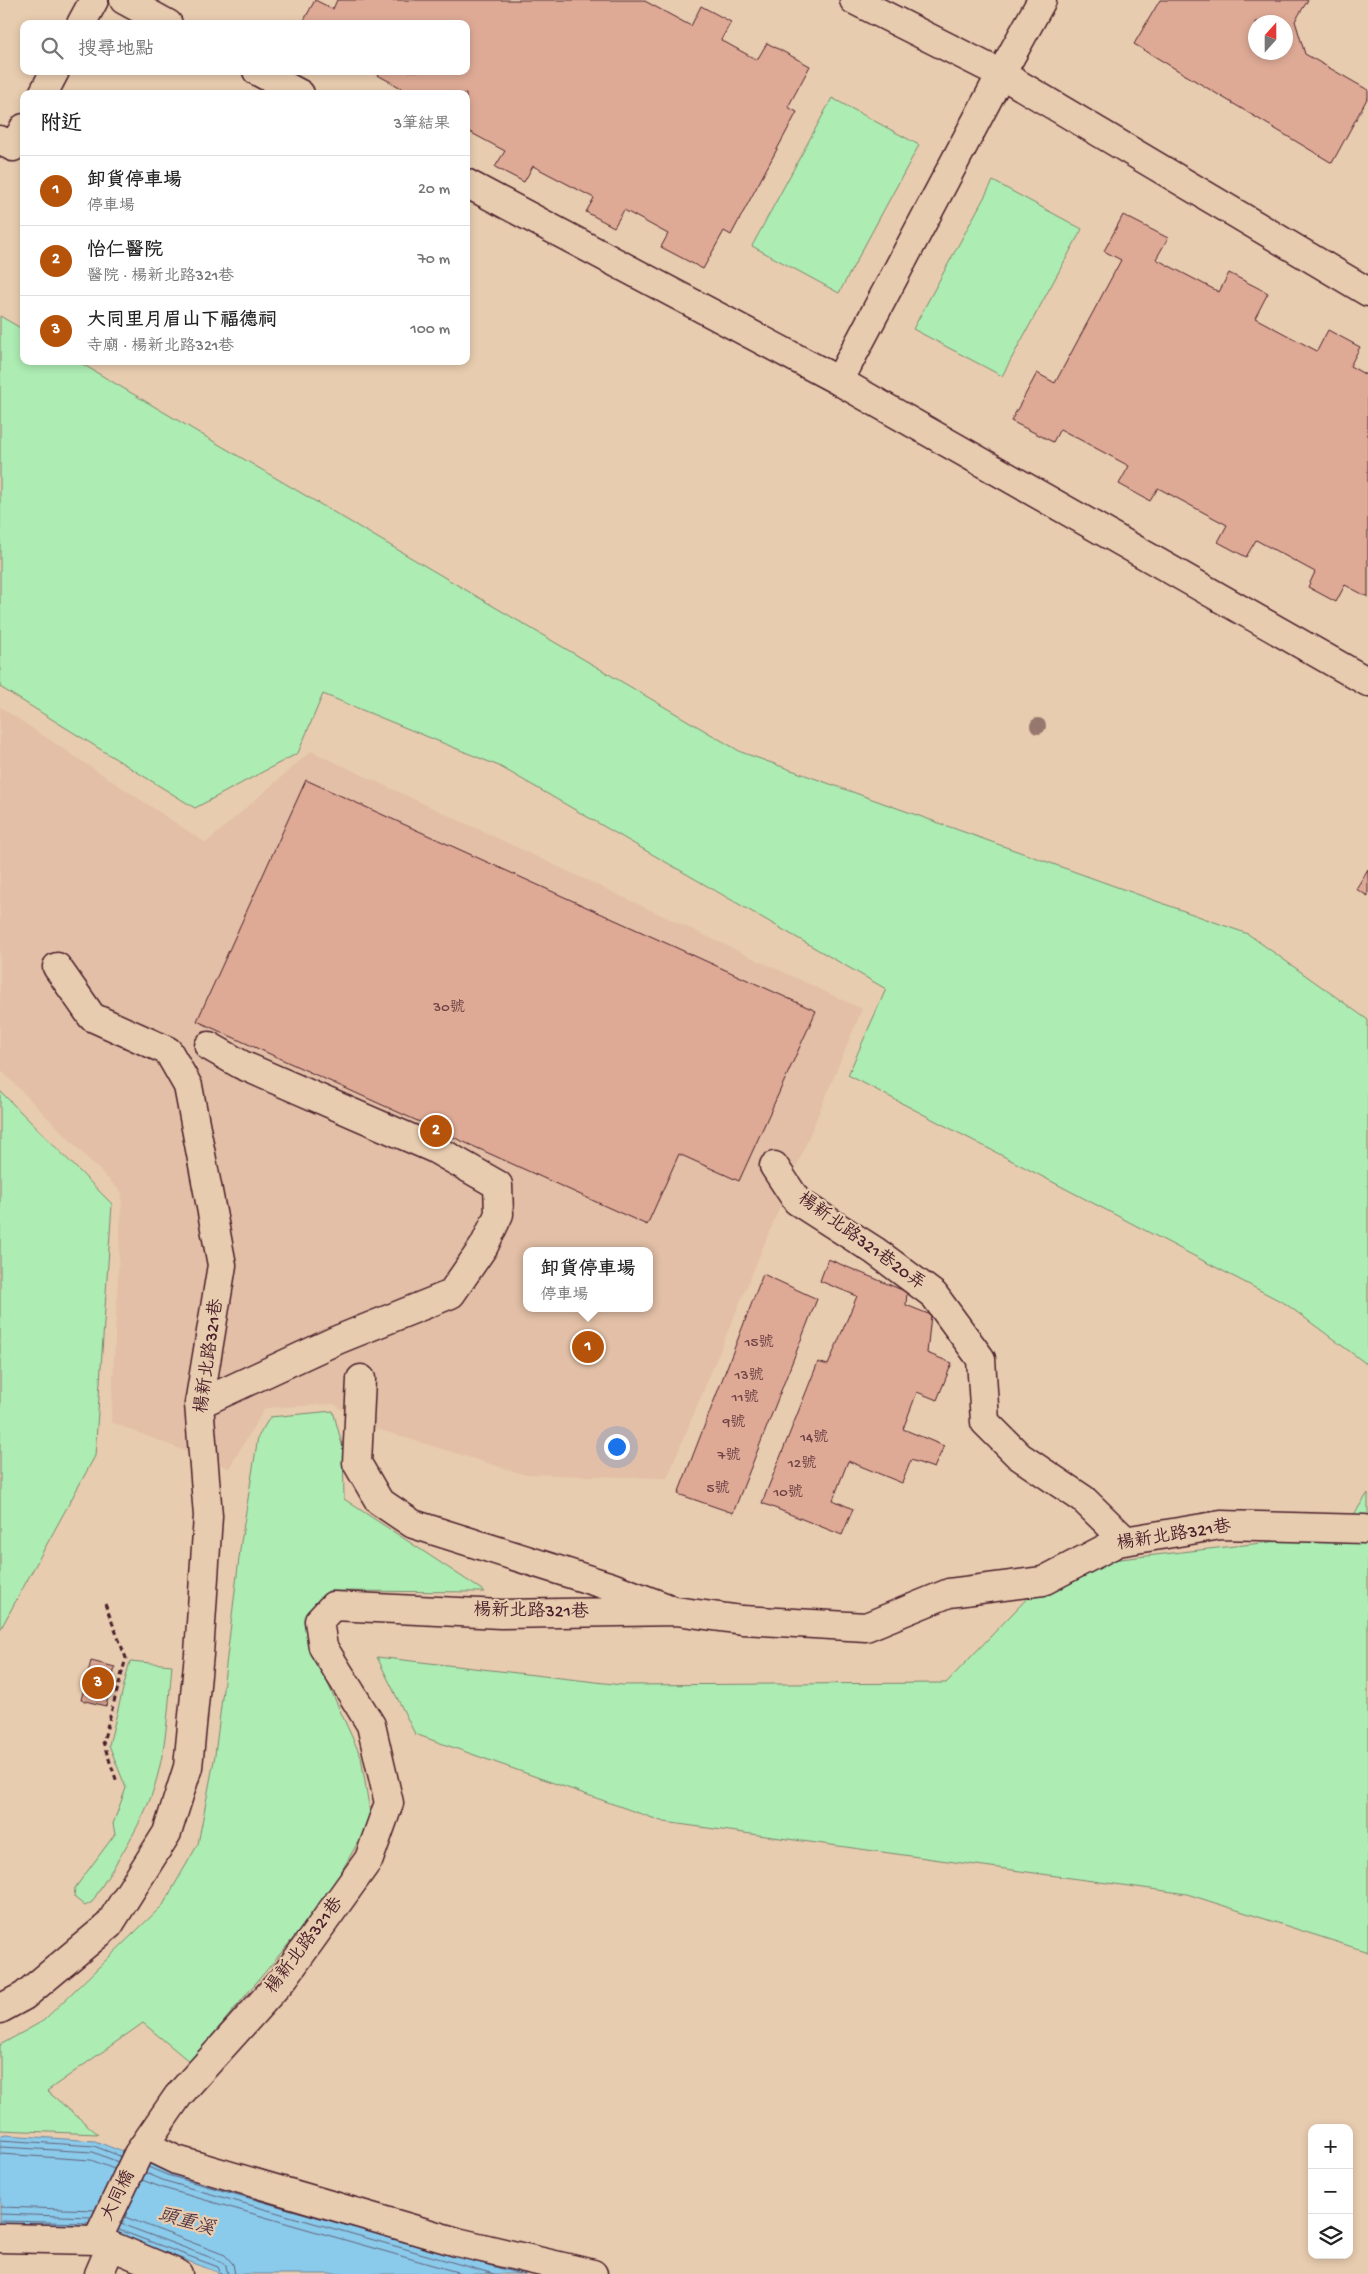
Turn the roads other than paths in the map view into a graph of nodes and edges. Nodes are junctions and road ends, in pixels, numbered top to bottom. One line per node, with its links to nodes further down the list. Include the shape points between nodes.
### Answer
1 (94, 0): 5 (street)
2 (124, 0): 6 (street)
3 (854, 0): 7 (street)
4 (1042, 0): 7 (street)
5 (83, 20)
6 (161, 20)
7 (1001, 74): 15 (street); 16 (street)
8 (53, 75): 10 (street)
9 (265, 75): 11 (street)
10 (45, 90)
11 (293, 90)
12 (20, 135): 13 (street, via 13,147)
13 (0, 140)
14 (470, 184): 16 (street)
15 (1368, 292)
16 (839, 381): 17 (street)
17 (1368, 682)
18 (57, 967): 22 (street, 楊新北路321巷, via 92,1017 168,1051 188,1086 222,1265)
19 (209, 1046): 22 (street, via 242,1065 435,1149 498,1185 499,1214 484,1246 451,1294 338,1340)
20 (774, 1166): 24 (street, 楊新北路321巷20弄, via 797,1201 876,1251 934,1295 981,1359 985,1422 1019,1456 1084,1499)
21 (361, 1380): 25 (street, via 357,1463 379,1501 413,1524 612,1587)
22 (200, 1404): 26 (street, 楊新北路321巷, via 208,1516 199,1654 188,1767 167,1833 109,1925 24,1996)
23 (1364, 1529): 24 (street, 楊新北路321巷, via 1221,1525)
24 (1126, 1540): 25 (street, 楊新北路321巷, via 1044,1581 949,1593 866,1626 742,1620)
25 (676, 1611): 27 (street, 楊新北路321巷, via 501,1614 333,1606 319,1621 323,1646 371,1725 389,1803 368,1859 283,1979 178,2096)
26 (0, 2009)
27 (142, 2150): 29 (street, 大同橋); 32 (street, via 457,2242)
28 (0, 2238): 29 (street)
29 (103, 2241): 30 (street, 大同橋); 31 (street)
30 (99, 2274)
31 (178, 2274)
32 (593, 2274)

